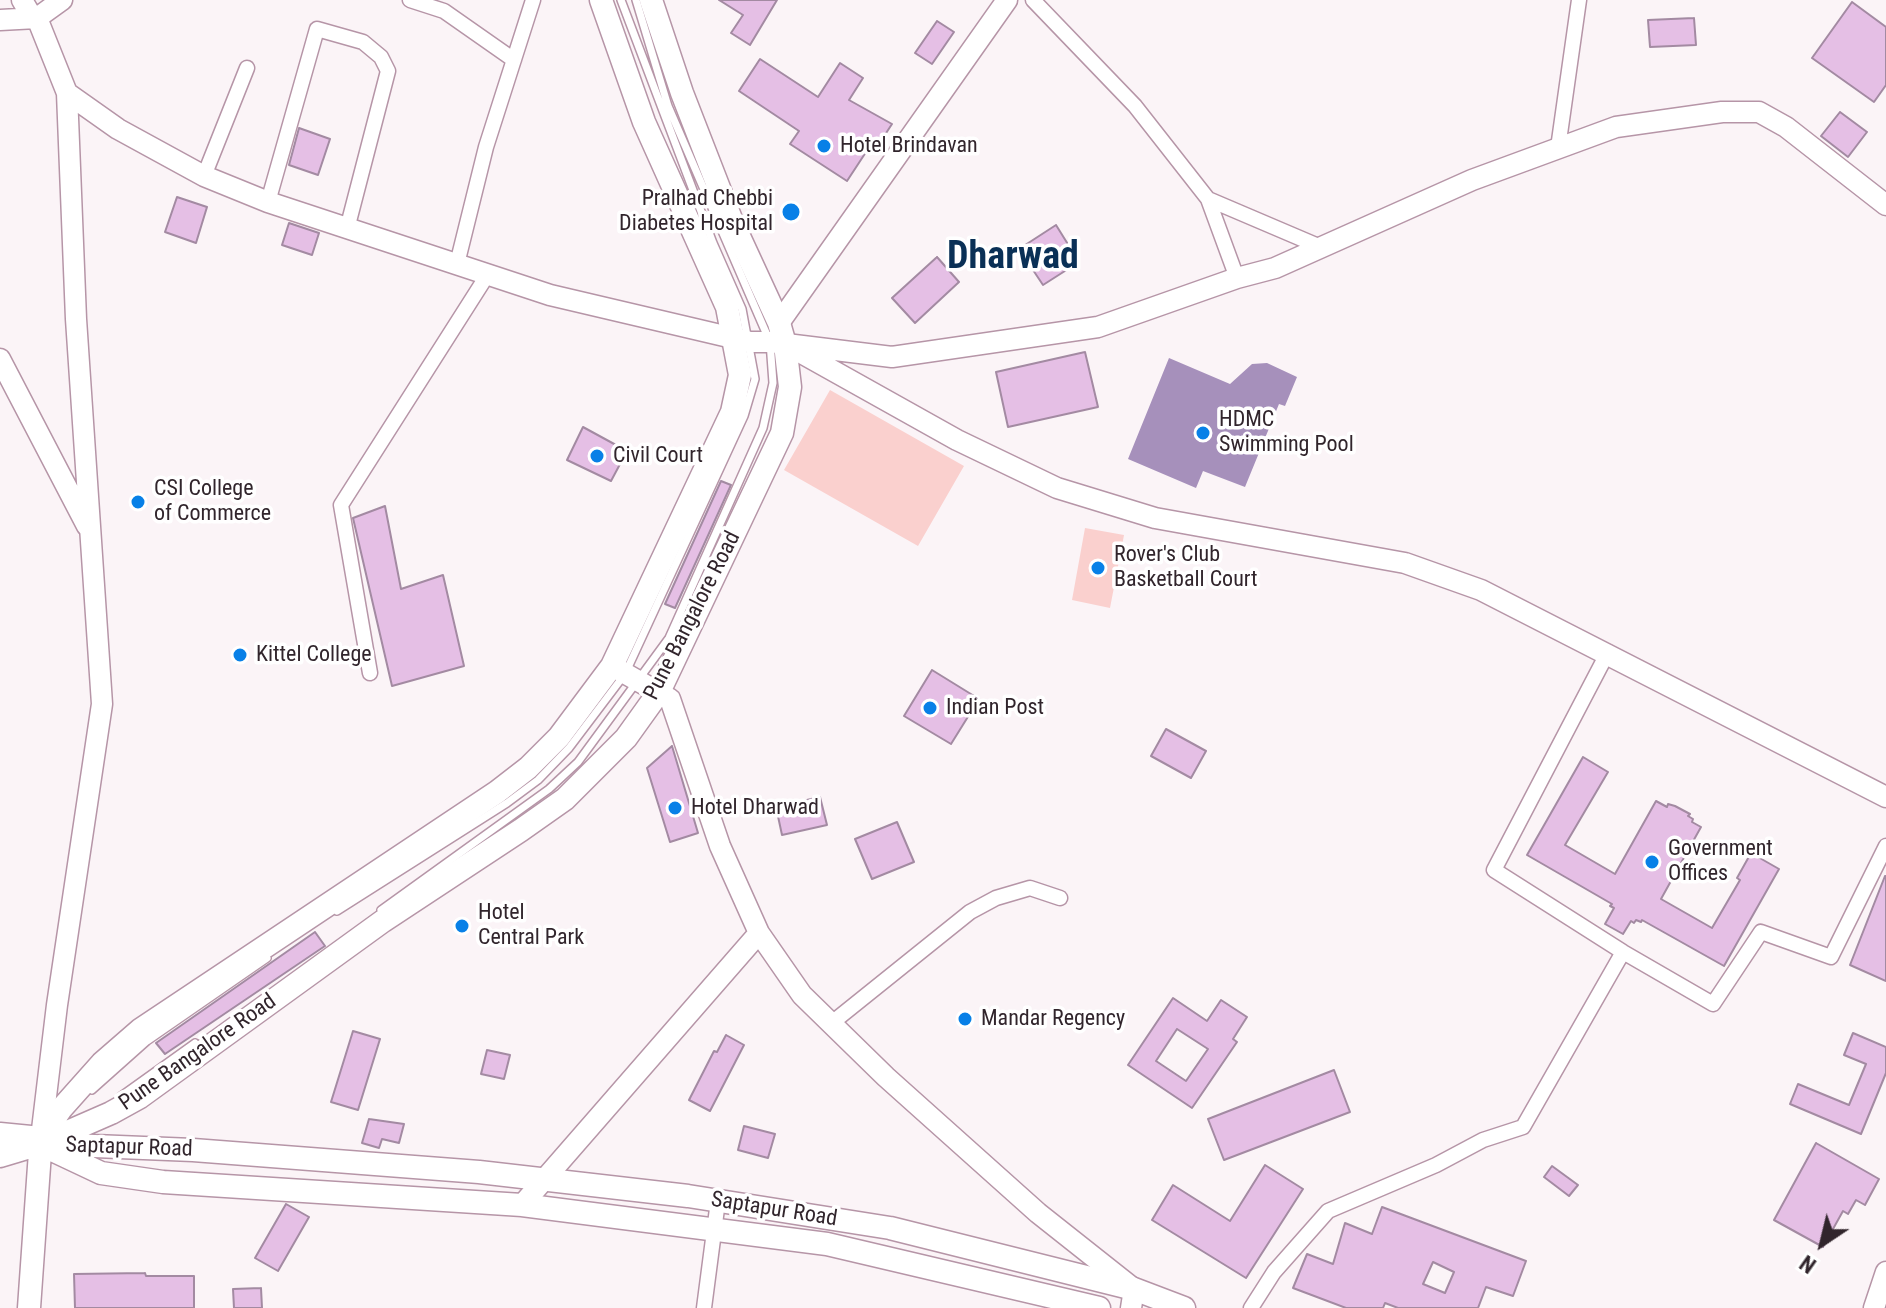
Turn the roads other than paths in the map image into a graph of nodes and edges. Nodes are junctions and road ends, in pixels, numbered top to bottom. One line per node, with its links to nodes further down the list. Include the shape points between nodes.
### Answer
1 (22, 0): 12 (street)
2 (62, 0): 12 (street)
3 (410, 0): 14 (street, via 444,11)
4 (533, 0): 14 (street)
5 (601, 0): 27 (main road, Pune Bangalore Road, via 644,122 727,307)
6 (621, 0): 27 (lane, via 713,243 742,309)
7 (636, 0): 27 (lane, via 668,106)
8 (651, 0): 27 (main road, Pune Bangalore Road, via 731,219)
9 (1007, 0): 27 (street)
10 (1033, 0): 19 (street, via 1135,106)
11 (1579, 0): 17 (street)
12 (37, 18): 13 (street); 16 (street)
13 (0, 20)
14 (514, 60): 24 (street)
15 (247, 68): 18 (street)
16 (67, 93): 18 (street, via 118,129); 29 (street)
17 (1558, 148): 21 (street, via 1616,127 1759,112); 23 (street, via 1472,180)
18 (204, 176): 20 (street)
19 (1208, 199): 23 (street); 26 (street)
20 (268, 202): 22 (street); 22 (street, via 317,29 363,42 388,71)
21 (1886, 205)
22 (347, 229): 24 (street)
23 (1323, 248): 26 (street)
24 (457, 264): 25 (street)
25 (488, 274): 27 (street, via 550,295); 31 (street, via 341,505)
26 (1237, 278): 27 (street, via 1098,327 892,357)
27 (763, 338): 30 (street, via 1057,488 1155,518 1405,563 1481,590); 32 (main road, Pune Bangalore Road, via 740,375 732,412); 32 (main road, Pune Bangalore Road, via 790,387 782,433)
28 (0, 359): 29 (street)
29 (91, 533): 46 (street, via 102,704)
30 (1608, 652): 33 (street); 41 (street, via 1494,870)
31 (370, 673)
32 (634, 678): 36 (lane, via 578,762 549,789); 37 (lane, via 538,780); 39 (street, via 670,699 720,846); 46 (main road, Pune Bangalore Road, via 497,792 140,1030 102,1063); 46 (main road, Pune Bangalore Road, via 626,738 565,799 383,921 140,1097)
33 (1886, 797)
34 (1886, 846): 41 (street, via 1831,957 1761,932 1713,1004)
35 (1060, 898): 43 (street, via 1030,888 970,912)
36 (375, 914)
37 (331, 915)
38 (364, 923): 42 (lane)
39 (759, 933): 43 (street, via 802,995); 48 (street)
40 (279, 950): 46 (lane, via 147,1041)
41 (1623, 952): 58 (street, via 1523,1127 1328,1211 1274,1272)
42 (243, 1011)
43 (833, 1022): 53 (street, via 886,1077)
44 (205, 1037): 46 (lane, via 107,1106)
45 (0, 1134): 46 (main road)
46 (40, 1141): 47 (main road); 48 (main road, Saptapur Road); 50 (main road, Saptapur Road, via 101,1173 163,1182); 54 (main road)
47 (0, 1156)
48 (544, 1180): 49 (main road, Saptapur Road); 50 (street)
49 (718, 1201): 51 (street); 53 (main road, Saptapur Road, via 890,1228)
50 (522, 1205): 51 (main road, Saptapur Road)
51 (714, 1228): 55 (street); 56 (main road, Saptapur Road, via 827,1244)
52 (1886, 1272): 59 (street)
53 (1132, 1299): 57 (main road, Saptapur Road)
54 (29, 1308)
55 (704, 1308)
56 (1099, 1308)
57 (1184, 1308)
58 (1251, 1308)
59 (1874, 1308)

